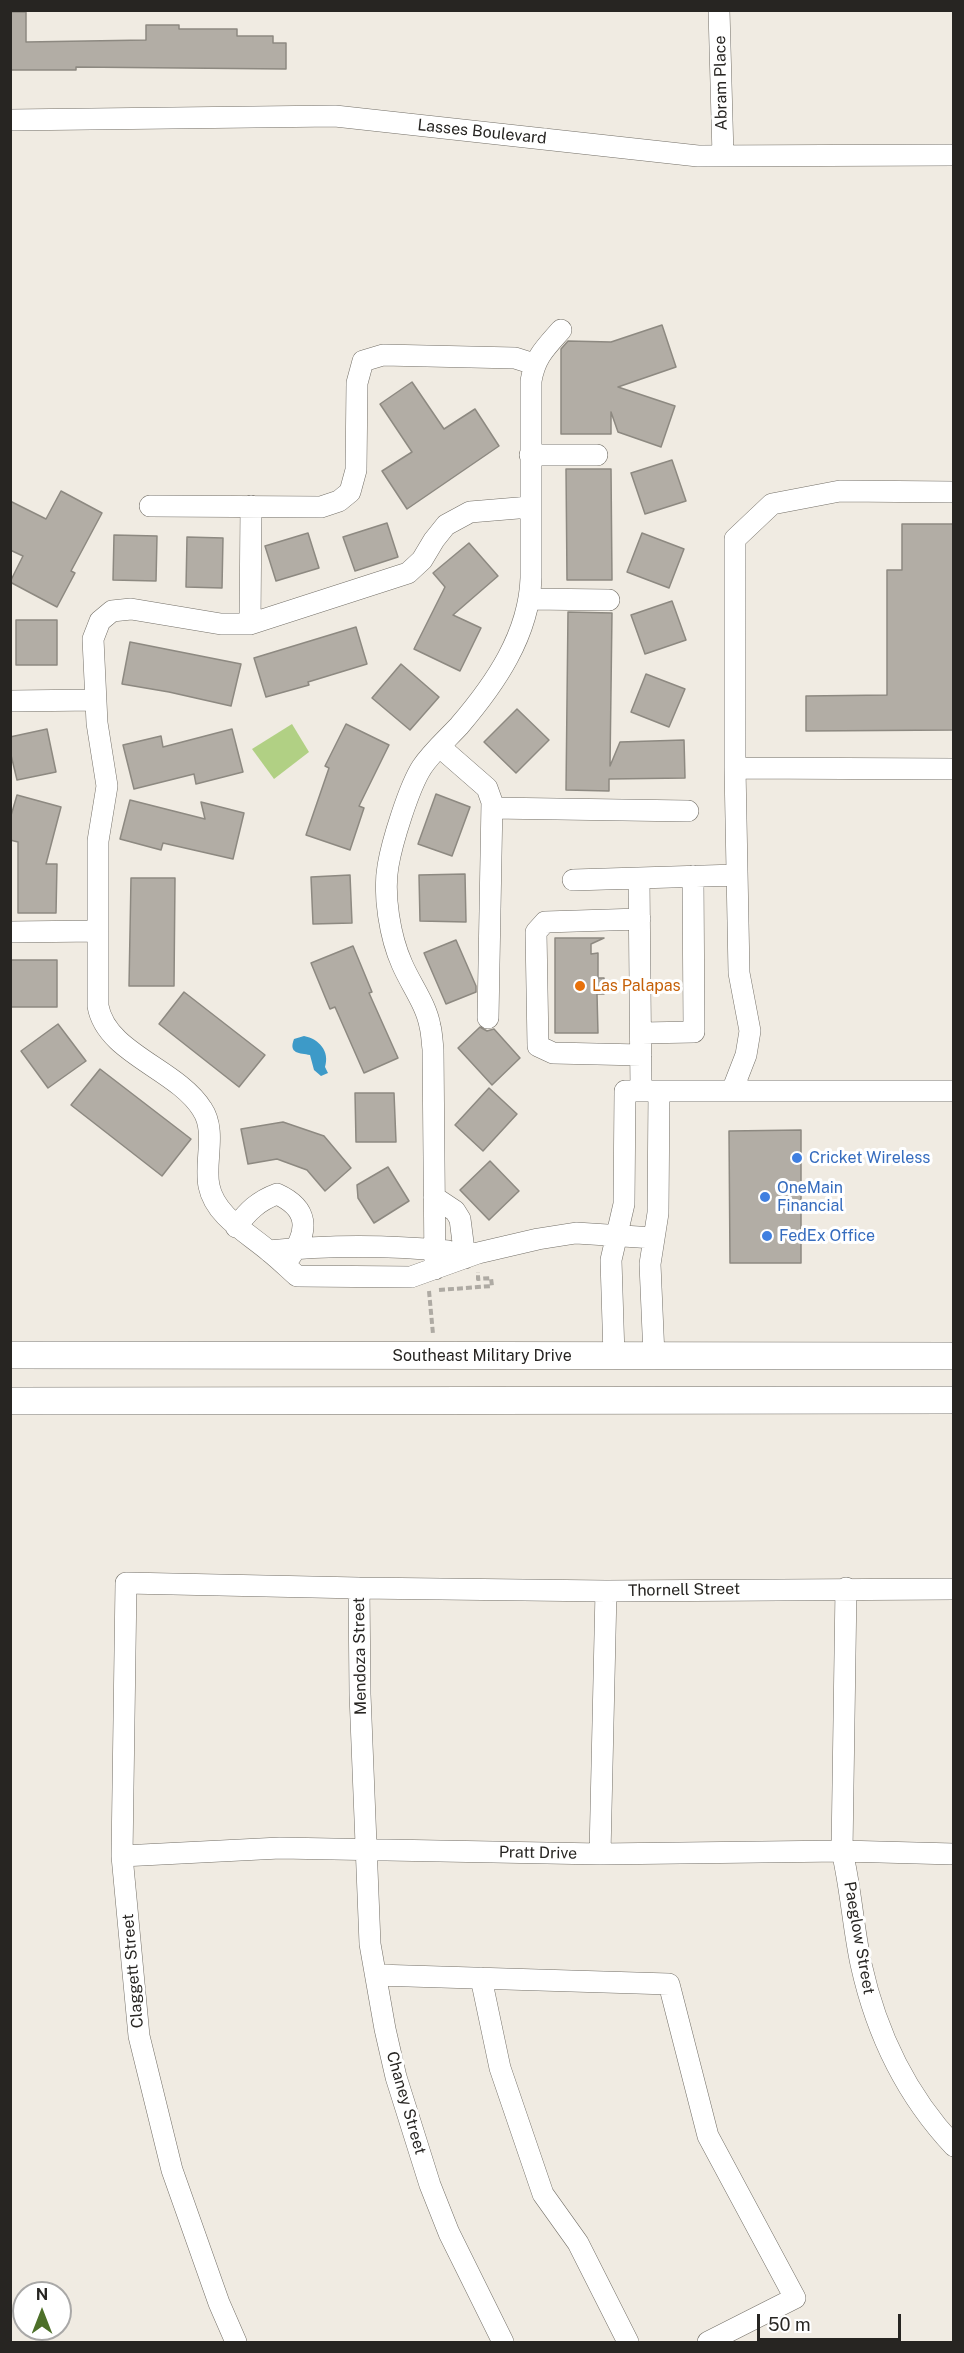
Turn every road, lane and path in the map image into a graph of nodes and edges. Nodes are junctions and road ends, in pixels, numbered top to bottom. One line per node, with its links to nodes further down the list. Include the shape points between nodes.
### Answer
1 (719, 10): 4 (street, Abram Place)
2 (10, 120): 4 (street, Lasses Boulevard, via 335,116)
3 (954, 155): 4 (street, Lasses Boulevard)
4 (723, 156)
5 (561, 330): 6 (street)
6 (534, 363): 7 (street); 11 (street, via 514,358 383,355 363,361 357,383 357,470 350,492 321,507)
7 (530, 456): 8 (street); 12 (street)
8 (597, 456)
9 (954, 492): 19 (street, via 840,491 772,504 735,539)
10 (150, 506): 11 (street)
11 (251, 506): 15 (street)
12 (530, 507): 13 (street); 15 (street, via 470,512 446,525 408,573)
13 (530, 599): 14 (street); 18 (street, via 525,619 495,682)
14 (609, 600)
15 (250, 624): 16 (street, via 221,624 131,609 112,611 100,621 93,639)
16 (96, 700): 17 (street); 28 (street, via 107,786 98,841)
17 (10, 701)
18 (440, 747): 21 (street, via 487,788); 36 (street, via 423,766 409,794 388,865 387,887 391,934 430,1026)
19 (735, 768): 20 (street); 23 (street)
20 (954, 769)
21 (492, 808): 22 (street); 30 (street)
22 (688, 811)
23 (737, 875): 24 (street); 34 (street, via 739,973 750,1031 746,1055)
24 (693, 876): 25 (street); 31 (street, via 694,1032)
25 (639, 878): 26 (street); 27 (street)
26 (573, 880)
27 (640, 919): 31 (street); 32 (street, via 544,922 536,932 538,1046 553,1053)
28 (98, 931): 29 (street); 37 (street, via 100,1018 110,1034 183,1088 204,1110 209,1186 217,1204)
29 (10, 932)
30 (488, 1018)
31 (642, 1033): 32 (street)
32 (641, 1055): 33 (street)
33 (650, 1091): 34 (street); 38 (street, via 625,1091 624,1204); 39 (street, via 658,1213)
34 (732, 1091): 35 (street)
35 (954, 1091)
36 (434, 1197): 40 (street, via 455,1211); 42 (street)
37 (236, 1227): 41 (street); 41 (street, via 262,1200 277,1194 292,1201 301,1212 303,1231)
38 (617, 1236): 39 (street); 40 (street, via 576,1233); 45 (street, via 611,1260)
39 (654, 1238): 46 (street, via 650,1264)
40 (469, 1254): 42 (street); 43 (path, via 478,1279 491,1278 492,1286 429,1291)
41 (283, 1255): 42 (street); 42 (street, via 297,1276 411,1277)
42 (434, 1259)
43 (433, 1336)
44 (10, 1355): 45 (main road, Southeast Military Drive)
45 (614, 1356): 46 (main road, Southeast Military Drive); 49 (main road)
46 (654, 1356): 47 (main road, Southeast Military Drive); 50 (main road)
47 (954, 1356)
48 (10, 1401): 49 (main road)
49 (614, 1401): 50 (main road)
50 (654, 1401): 51 (main road)
51 (954, 1401)
52 (126, 1583): 53 (street, Mendoza Street); 61 (street, Claggett Street)
53 (359, 1588): 56 (street); 57 (street, Mendoza Street)
54 (846, 1588): 55 (street, Thornell Street); 56 (street, Thornell Street); 58 (street, Paeglow Street)
55 (954, 1589)
56 (606, 1590): 59 (street, Thornell Street)
57 (366, 1849): 59 (street, Pratt Drive); 61 (street, Pratt Drive, via 280,1848); 62 (street, Chaney Street, via 370,1944)
58 (842, 1851): 59 (street, Pratt Drive); 60 (street, Pratt Drive); 64 (street, Paeglow Street, via 860,1963 884,2039 913,2094)
59 (600, 1854)
60 (954, 1854)
61 (122, 1856): 65 (street, Claggett Street, via 139,2036 172,2170)
62 (376, 1975): 63 (street); 66 (street, Chaney Street, via 396,2077 430,2185)
63 (481, 1978): 67 (street, via 500,2068 543,2194 578,2243); 68 (street, via 669,1984 708,2136 795,2298)
64 (954, 2146)
65 (236, 2343)
66 (503, 2343)
67 (628, 2343)
68 (708, 2343)

